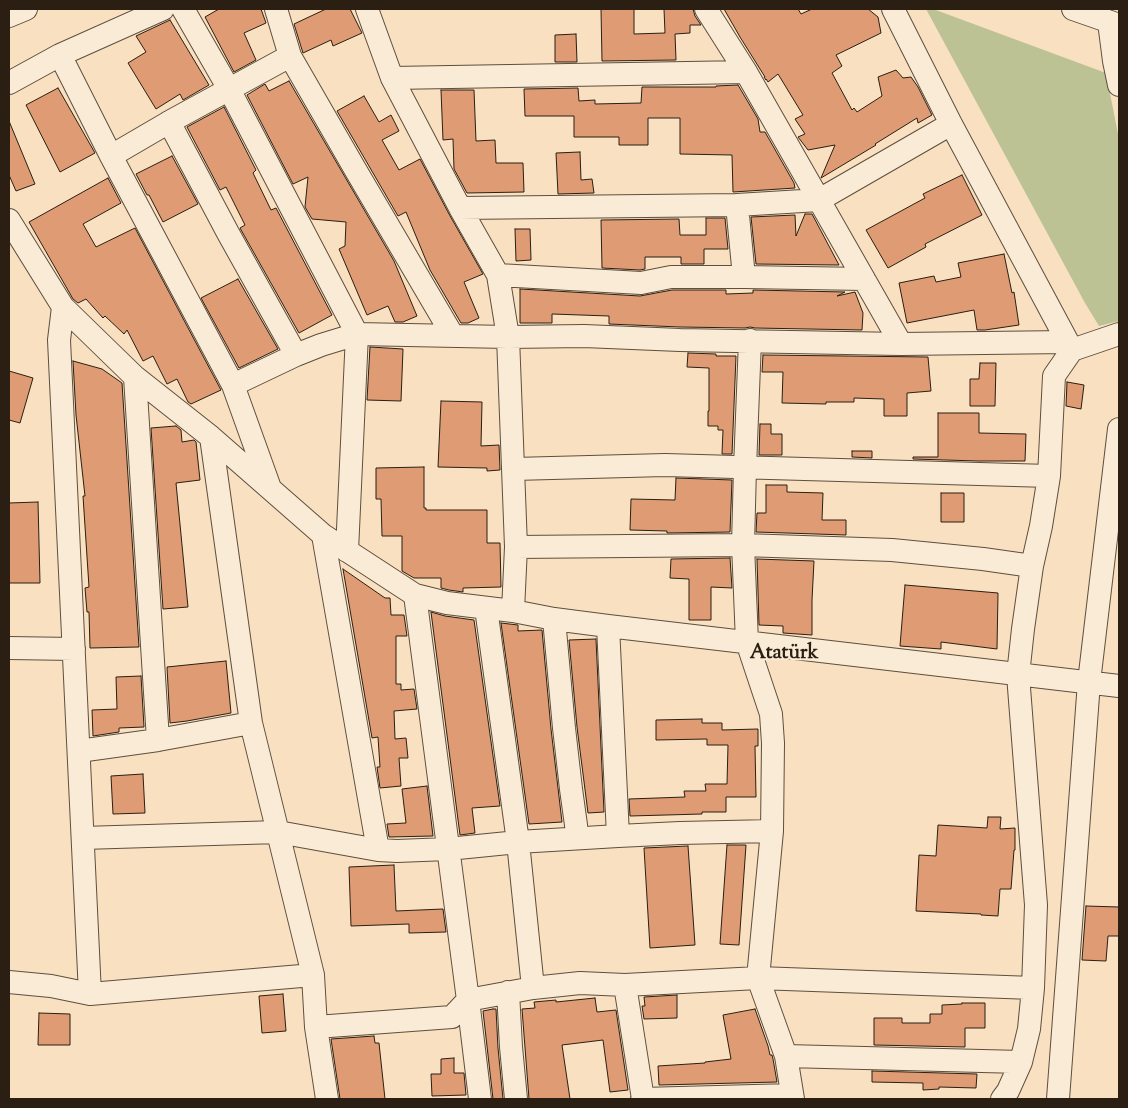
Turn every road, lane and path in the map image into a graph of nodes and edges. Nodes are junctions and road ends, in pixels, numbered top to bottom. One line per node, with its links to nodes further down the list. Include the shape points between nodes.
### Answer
1 (26, 9): 9 (street)
2 (164, 9): 11 (street)
3 (182, 9): 17 (street)
4 (276, 9): 12 (street)
5 (367, 9): 14 (street)
6 (706, 9): 13 (street)
7 (893, 9): 19 (street)
8 (1073, 9): 10 (street)
9 (9, 16)
10 (1114, 23): 16 (street, via 1114,61)
11 (60, 56): 15 (street); 20 (street)
12 (290, 56): 17 (street); 31 (street)
13 (746, 72): 14 (street); 21 (street)
14 (392, 78): 23 (street)
15 (9, 84)
16 (1119, 86)
17 (229, 89): 18 (street); 29 (street)
18 (169, 122): 20 (street); 36 (street)
19 (951, 124): 21 (street); 35 (street)
20 (111, 156): 38 (street)
21 (819, 200): 22 (street); 27 (street)
22 (737, 205): 23 (street); 26 (street)
23 (460, 208): 25 (street)
24 (9, 220): 28 (street)
25 (498, 275): 26 (street, via 641,283 671,277); 32 (street)
26 (744, 277): 27 (street)
27 (864, 279): 34 (street)
28 (63, 307): 37 (street); 57 (street, via 59,340)
29 (357, 334): 31 (street); 36 (street); 48 (street)
30 (1119, 334): 35 (street)
31 (453, 336): 32 (street)
32 (508, 337): 33 (street); 41 (street)
33 (750, 340): 34 (street); 42 (street)
34 (901, 344): 35 (street)
35 (1070, 346): 43 (street, via 1054,376)
36 (296, 354): 38 (street)
37 (135, 377): 40 (street); 62 (street)
38 (232, 385): 44 (street)
39 (1119, 429): 59 (street)
40 (211, 437): 44 (street); 61 (street)
41 (514, 468): 42 (street, via 665,465); 47 (street)
42 (745, 468): 43 (street); 46 (street)
43 (1049, 476): 49 (street)
44 (271, 490): 45 (street)
45 (323, 535): 48 (street); 71 (street)
46 (743, 545): 47 (street); 49 (street, via 892,550); 55 (street)
47 (516, 547): 52 (street)
48 (347, 551): 50 (street)
49 (1032, 566): 58 (street)
50 (415, 595): 51 (street); 70 (street)
51 (486, 608): 52 (street); 69 (street)
52 (513, 611): 53 (street)
53 (554, 619): 54 (street); 68 (street)
54 (608, 626): 55 (street); 66 (street)
55 (747, 642): 58 (street); 64 (street, via 771,714 774,743)
56 (9, 648): 57 (street)
57 (74, 649): 63 (street)
58 (1018, 675): 59 (street); 77 (street, via 1036,905)
59 (1089, 682): 60 (street); 90 (street)
60 (1119, 686)
61 (252, 723): 62 (street); 65 (street)
62 (158, 740): 63 (street)
63 (79, 751): 67 (street)
64 (772, 831): 66 (street); 73 (street)
65 (278, 832): 67 (street); 71 (street); 72 (street)
66 (618, 836): 68 (street)
67 (83, 838): 79 (street)
68 (577, 838): 69 (street)
69 (518, 842): 70 (street); 76 (street)
70 (448, 849): 71 (street); 80 (street)
71 (378, 850)
72 (313, 975): 79 (street); 81 (street)
73 (758, 978): 75 (street); 77 (street); 82 (street)
74 (9, 982): 79 (street)
75 (624, 985): 76 (street, via 580,983); 88 (street)
76 (533, 988): 78 (street)
77 (1033, 988): 83 (street, via 1029,1029)
78 (508, 992): 80 (street); 87 (street)
79 (90, 994)
80 (468, 1000): 81 (street, via 452,1016); 86 (street)
81 (316, 1027): 85 (street)
82 (786, 1056): 83 (street); 84 (street)
83 (1021, 1062): 89 (street)
84 (793, 1097): 88 (street)
85 (327, 1099)
86 (480, 1099)
87 (516, 1099)
88 (643, 1099)
89 (1002, 1099)
90 (1058, 1099)

